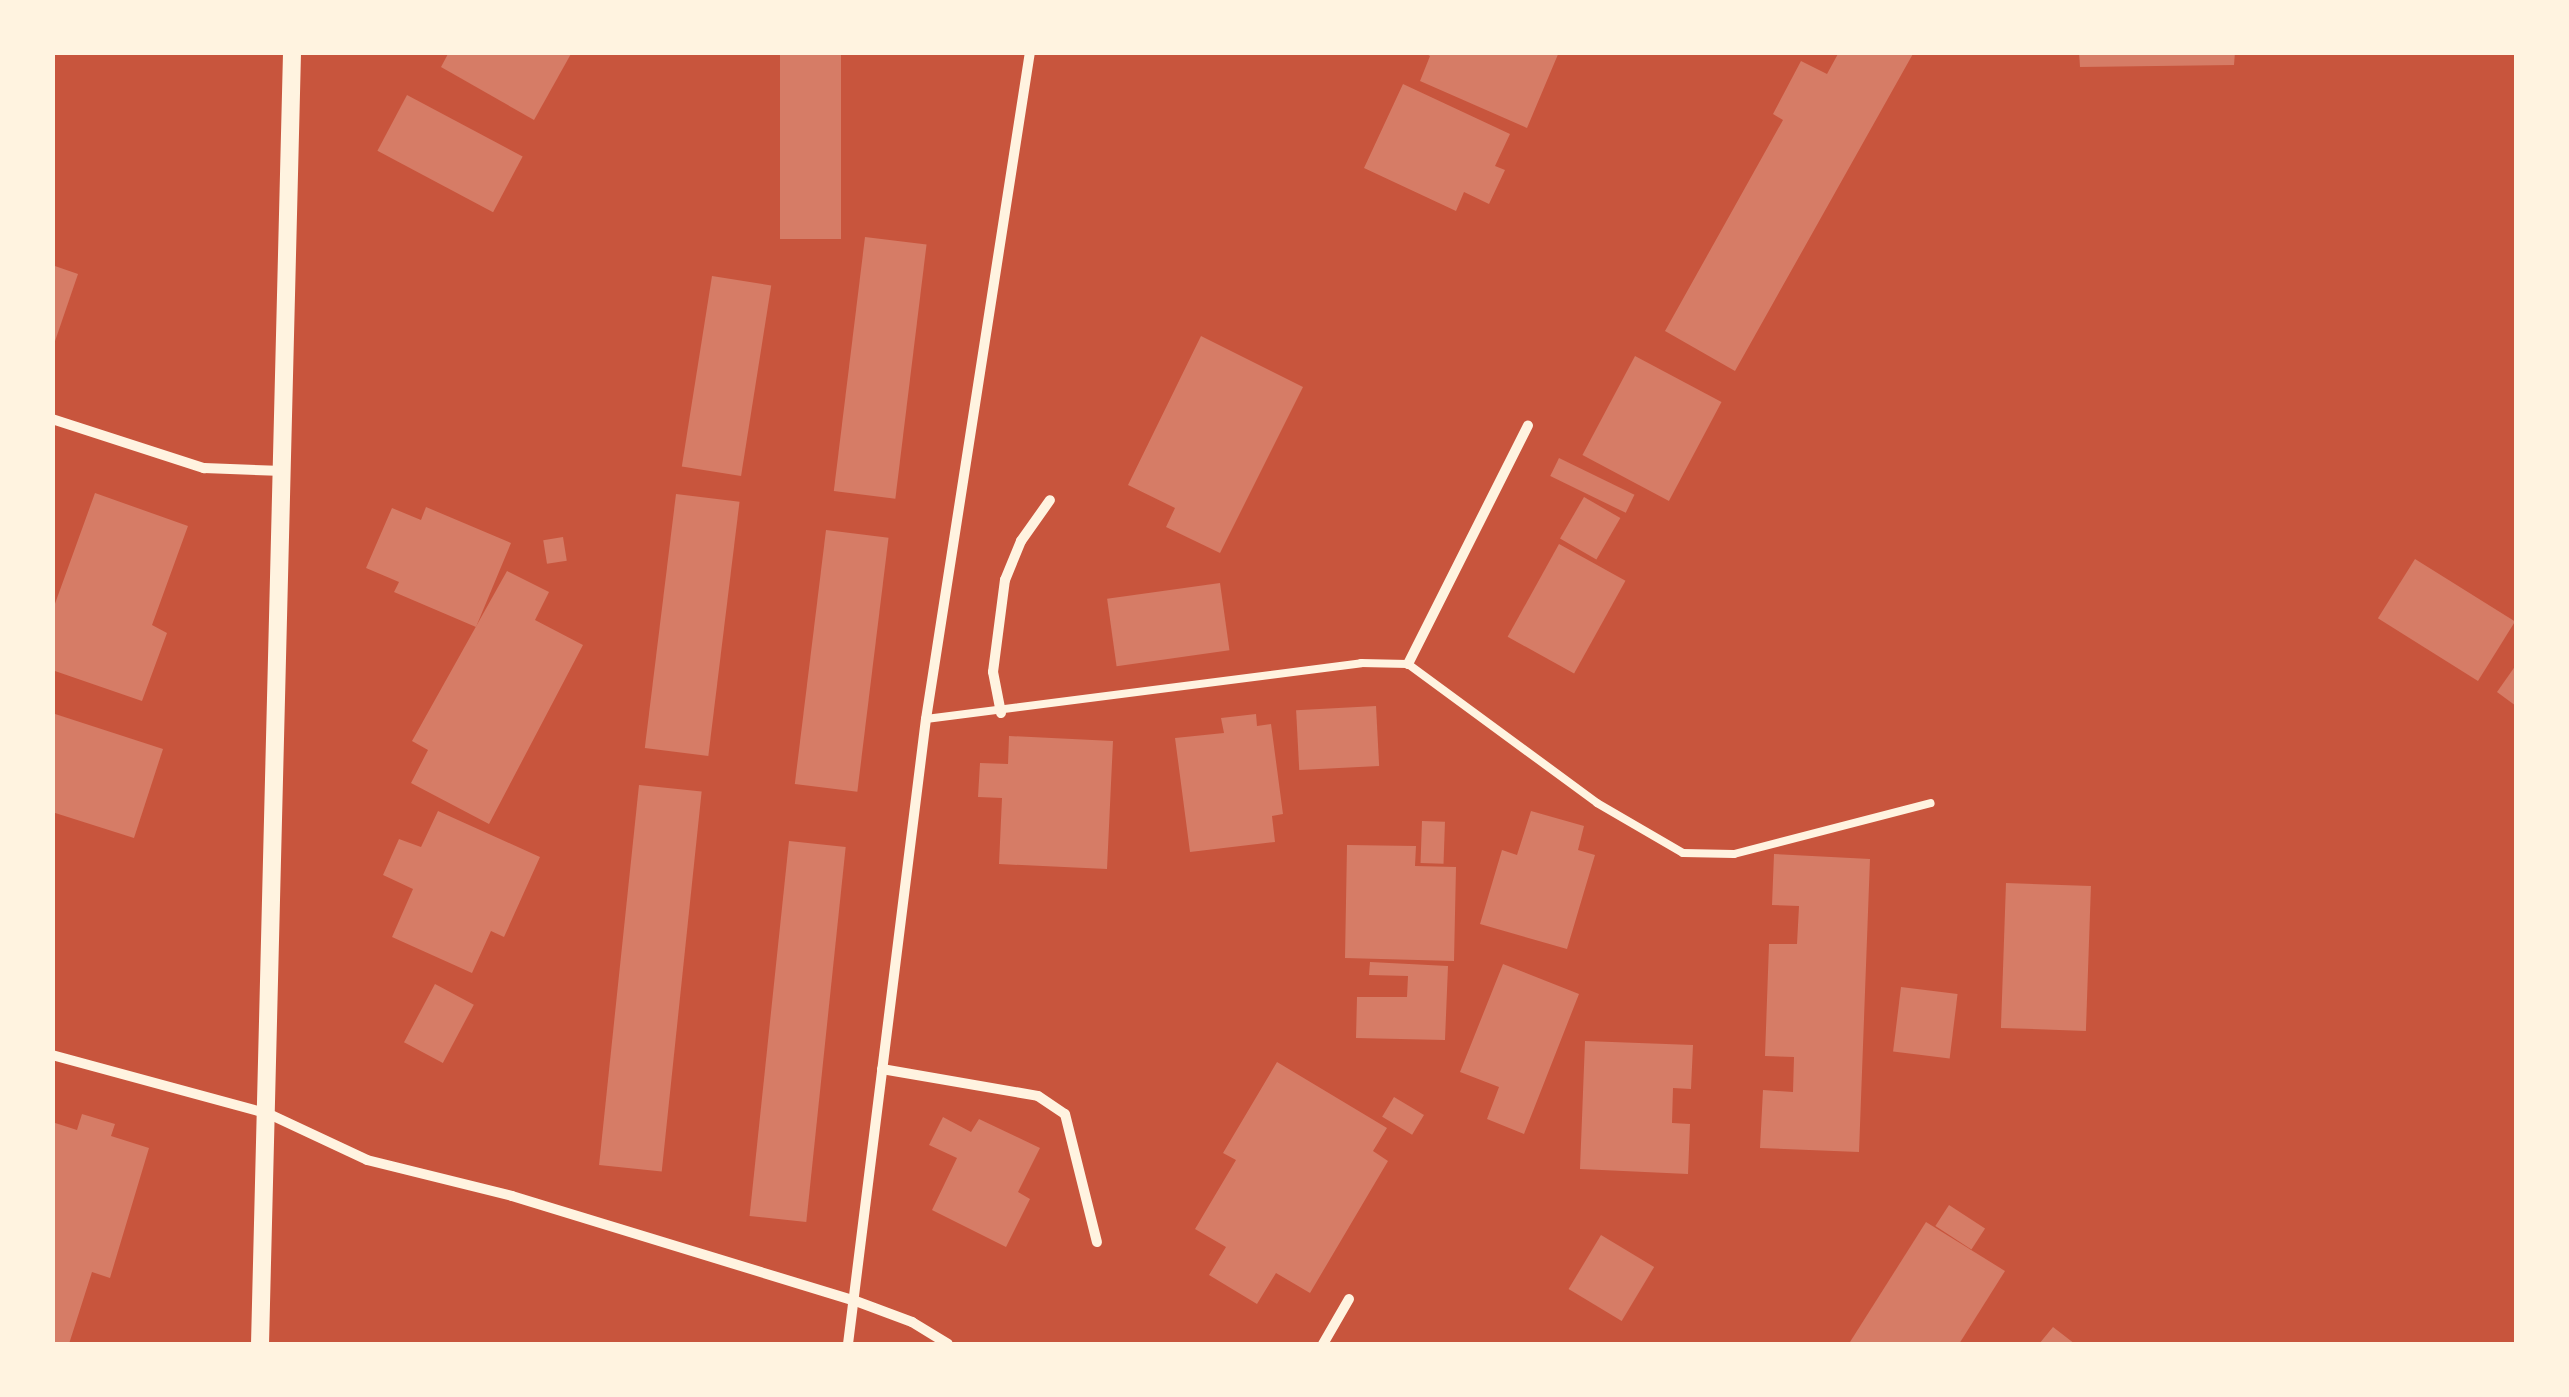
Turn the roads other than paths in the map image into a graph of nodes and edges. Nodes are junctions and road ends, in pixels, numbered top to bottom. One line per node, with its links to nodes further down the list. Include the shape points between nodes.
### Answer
1 (292, 52): 5 (street)
2 (1030, 52): 9 (street)
3 (52, 418): 5 (street, via 204,468)
4 (1528, 424): 7 (street)
5 (282, 471): 13 (street)
6 (1050, 500): 8 (street, via 1021,541 1006,580 993,672)
7 (1408, 664): 8 (lane, via 1361,663); 10 (lane, via 1597,803 1683,852 1734,854)
8 (1002, 713): 9 (lane)
9 (926, 719): 12 (street)
10 (1931, 803)
11 (52, 1054): 13 (street)
12 (882, 1070): 14 (street, via 1038,1096 1065,1114); 16 (street)
13 (269, 1114): 16 (street, via 367,1160 512,1196); 17 (street)
14 (1097, 1242)
15 (1349, 1299): 20 (street)
16 (853, 1300): 18 (street); 19 (street)
17 (260, 1344)
18 (848, 1344)
19 (948, 1344)
20 (1323, 1344)

